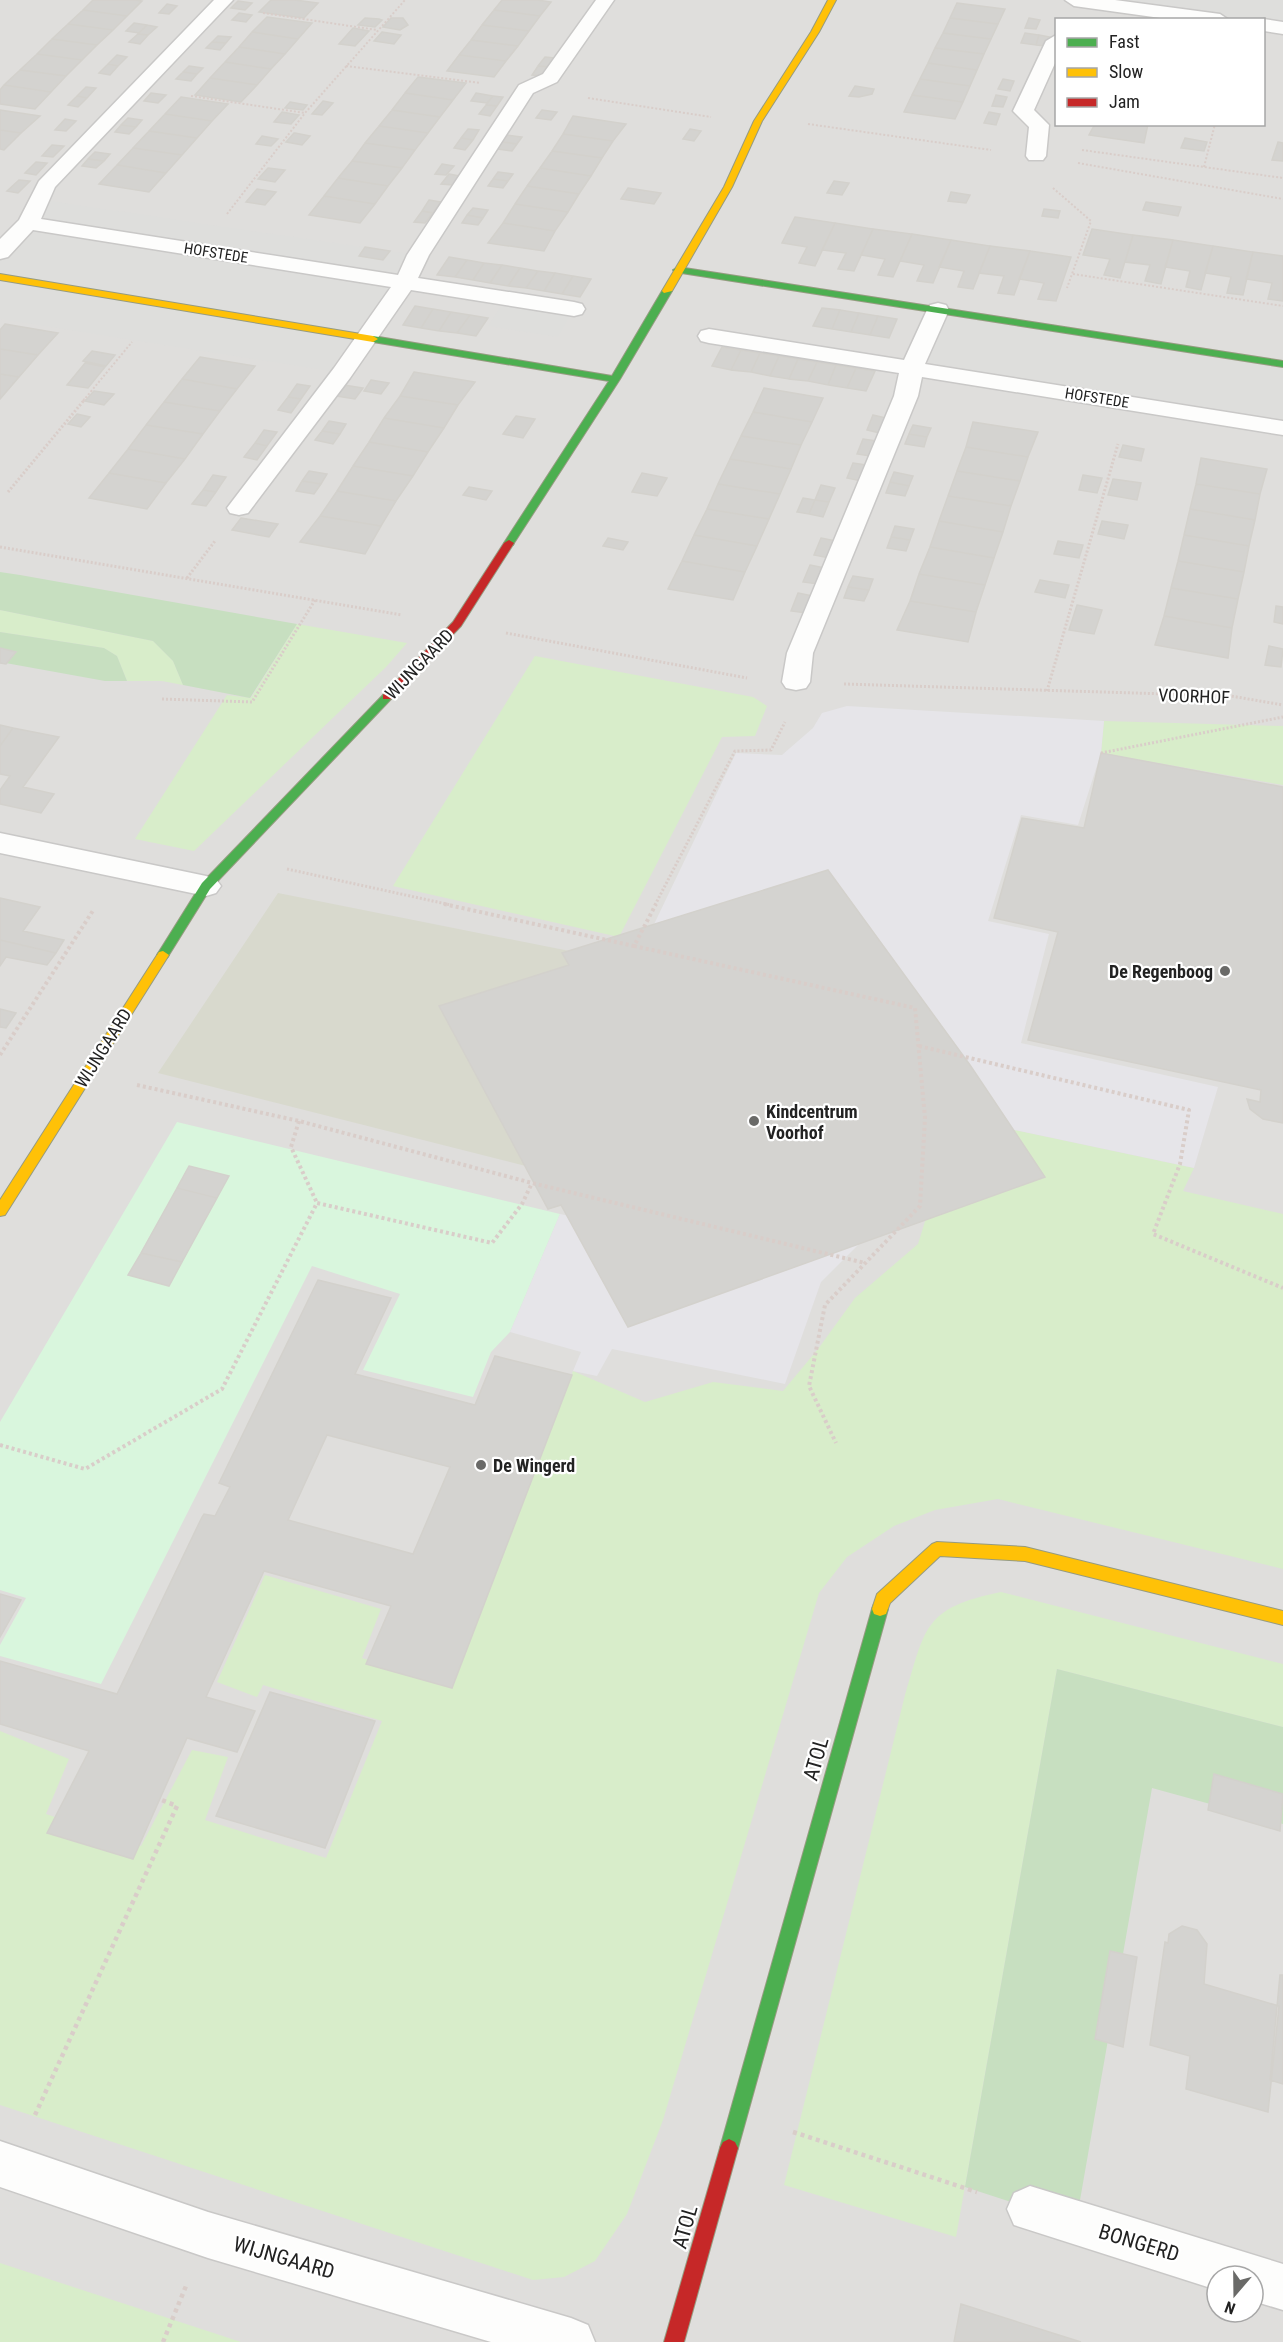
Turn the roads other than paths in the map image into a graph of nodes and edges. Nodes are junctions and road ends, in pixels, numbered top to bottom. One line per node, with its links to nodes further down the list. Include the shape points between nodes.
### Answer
1 (605, 0): 16 (street, via 550,78 526,89 418,255)
2 (832, 0): 14 (street, via 758,121 728,187)
3 (1067, 0): 6 (street)
4 (1074, 0): 7 (street)
5 (221, 3): 12 (street, via 46,184)
6 (1064, 18)
7 (1205, 18)
8 (1265, 25): 9 (street)
9 (1283, 28)
10 (1055, 43): 11 (street, via 1023,111 1039,125)
11 (1036, 150)
12 (28, 223): 13 (street); 16 (street, HOFSTEDE)
13 (0, 252)
14 (678, 270): 18 (street); 23 (street)
15 (0, 277): 20 (street)
16 (405, 283): 17 (street, HOFSTEDE); 20 (street)
17 (574, 309)
18 (938, 310): 21 (street); 22 (street)
19 (709, 336): 22 (street, HOFSTEDE)
20 (365, 338): 23 (street); 25 (street)
21 (1283, 364)
22 (912, 368): 24 (street, HOFSTEDE); 26 (street, via 906,396 800,653)
23 (615, 379): 28 (street, WIJNGAARD, via 457,624)
24 (1283, 428)
25 (239, 508)
26 (796, 682)
27 (0, 843): 28 (street)
28 (206, 886): 29 (street, WIJNGAARD)
29 (0, 1211)
30 (1283, 1618): 37 (street, ATOL, via 1025,1554 937,1549 883,1599)
31 (5, 2166): 36 (street, WIJNGAARD, via 208,2235)
32 (1030, 2209): 33 (street, BONGERD)
33 (1209, 2264)
34 (1265, 2282): 35 (street)
35 (1283, 2287)
36 (571, 2342)
37 (674, 2342)

